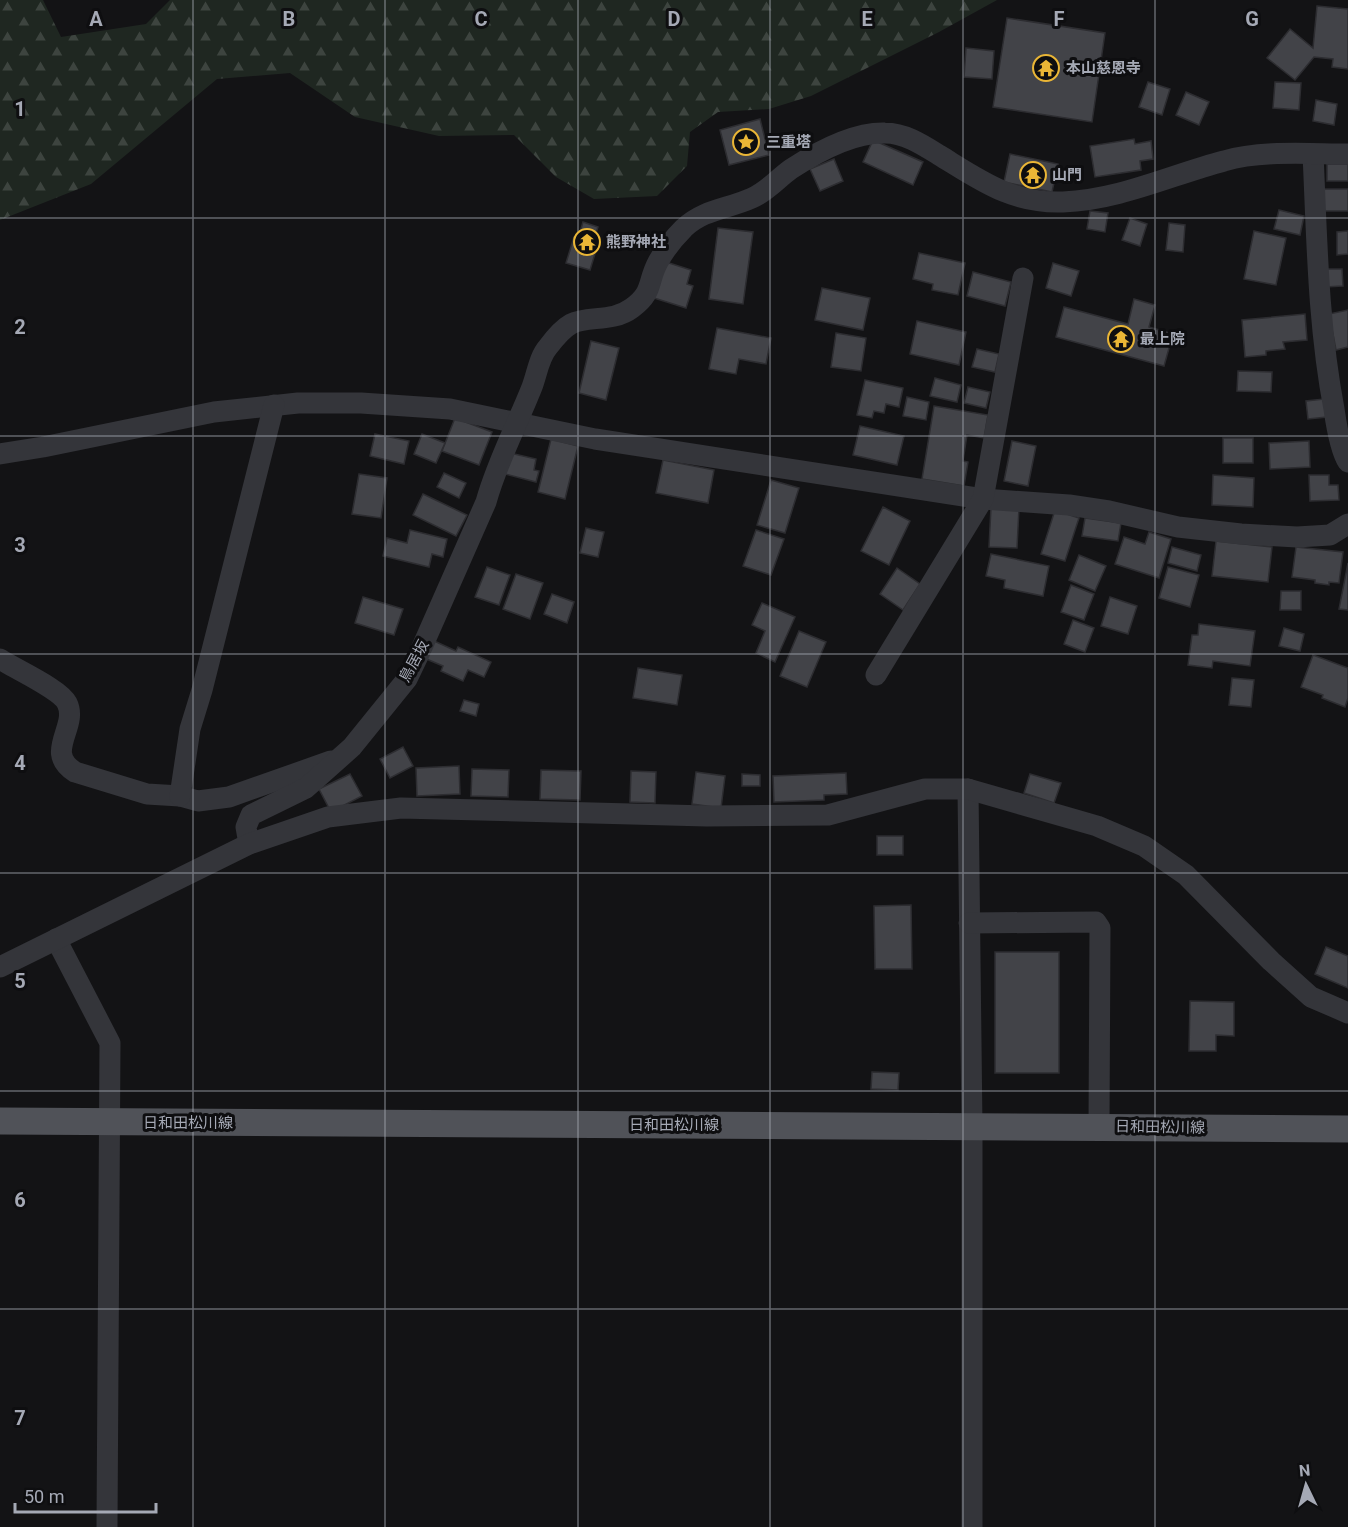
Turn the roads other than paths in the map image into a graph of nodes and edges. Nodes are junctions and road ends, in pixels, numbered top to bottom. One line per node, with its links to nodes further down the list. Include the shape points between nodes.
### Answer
1 (1313, 154): 2 (street, 鳥居坂); 5 (street, 鳥居坂, via 1227,160 1101,199 1062,203 1003,193 916,141 889,133 873,133 840,143 789,170 772,187 751,199 699,215 657,262 649,292 633,307 618,316 572,323 557,336 544,350); 7 (street, via 1325,361)
2 (1348, 154)
3 (1023, 278): 8 (street)
4 (274, 405): 5 (street, via 361,403 450,409); 6 (street, via 214,412); 14 (street, via 190,729)
5 (518, 424): 8 (street); 12 (street, 鳥居坂, via 410,673)
6 (0, 454)
7 (1348, 462)
8 (983, 499): 9 (street, via 1064,504 1178,527 1241,534 1330,535); 11 (street)
9 (1348, 524)
10 (0, 659): 14 (street, via 56,691 67,703 69,714 61,753 66,766 147,794)
11 (876, 675)
12 (340, 757): 14 (street, via 229,797 198,801); 15 (street, 鳥居坂, via 306,788 251,815 246,827)
13 (968, 789): 15 (street, via 925,789 828,815 401,808 328,817); 16 (street); 19 (street, via 1097,826 1144,846 1186,875 1311,997)
14 (180, 796)
15 (249, 844): 17 (street)
16 (969, 923): 22 (street, via 1096,922 1100,928); 23 (street)
17 (56, 939): 18 (street); 21 (street, via 110,1043)
18 (0, 967)
19 (1348, 1013)
20 (0, 1121): 21 (main road, 日和田松川線)
21 (109, 1123): 23 (main road, 日和田松川線); 25 (street)
22 (1099, 1126): 23 (main road, 日和田松川線); 24 (main road, 日和田松川線)
23 (972, 1127): 26 (street)
24 (1348, 1129)
25 (107, 1527)
26 (972, 1527)

